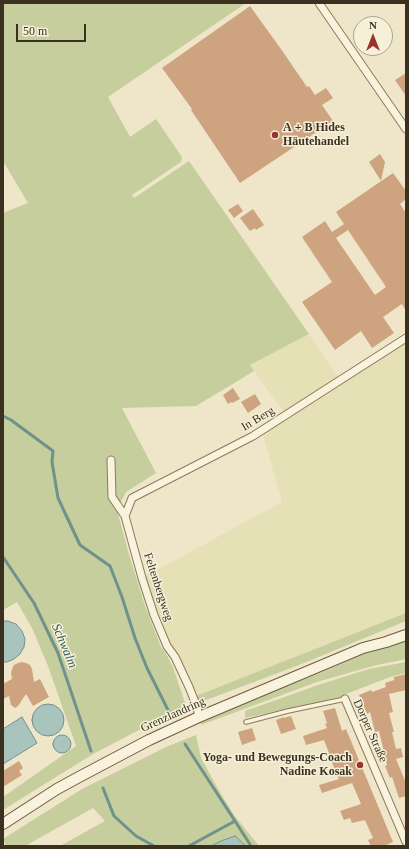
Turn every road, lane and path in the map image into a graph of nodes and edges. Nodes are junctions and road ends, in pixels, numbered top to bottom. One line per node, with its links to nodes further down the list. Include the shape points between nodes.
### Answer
1 (319, 3): 2 (street)
2 (406, 129)
3 (406, 338): 5 (street, In Berg, via 253,436 132,498)
4 (111, 460): 5 (street, Feltenbergweg, via 112,497)
5 (125, 516): 10 (street, Feltenbergweg, via 154,615 198,707)
6 (406, 628): 8 (main road, Grenzlandring)
7 (406, 635): 8 (main road, Grenzlandring)
8 (363, 648): 10 (main road, Grenzlandring)
9 (345, 699): 11 (lane, Dorper Straße); 13 (street, Dorper Straße)
10 (199, 717): 12 (main road, Grenzlandring, via 79,777)
11 (246, 722)
12 (3, 824)
13 (406, 842)

